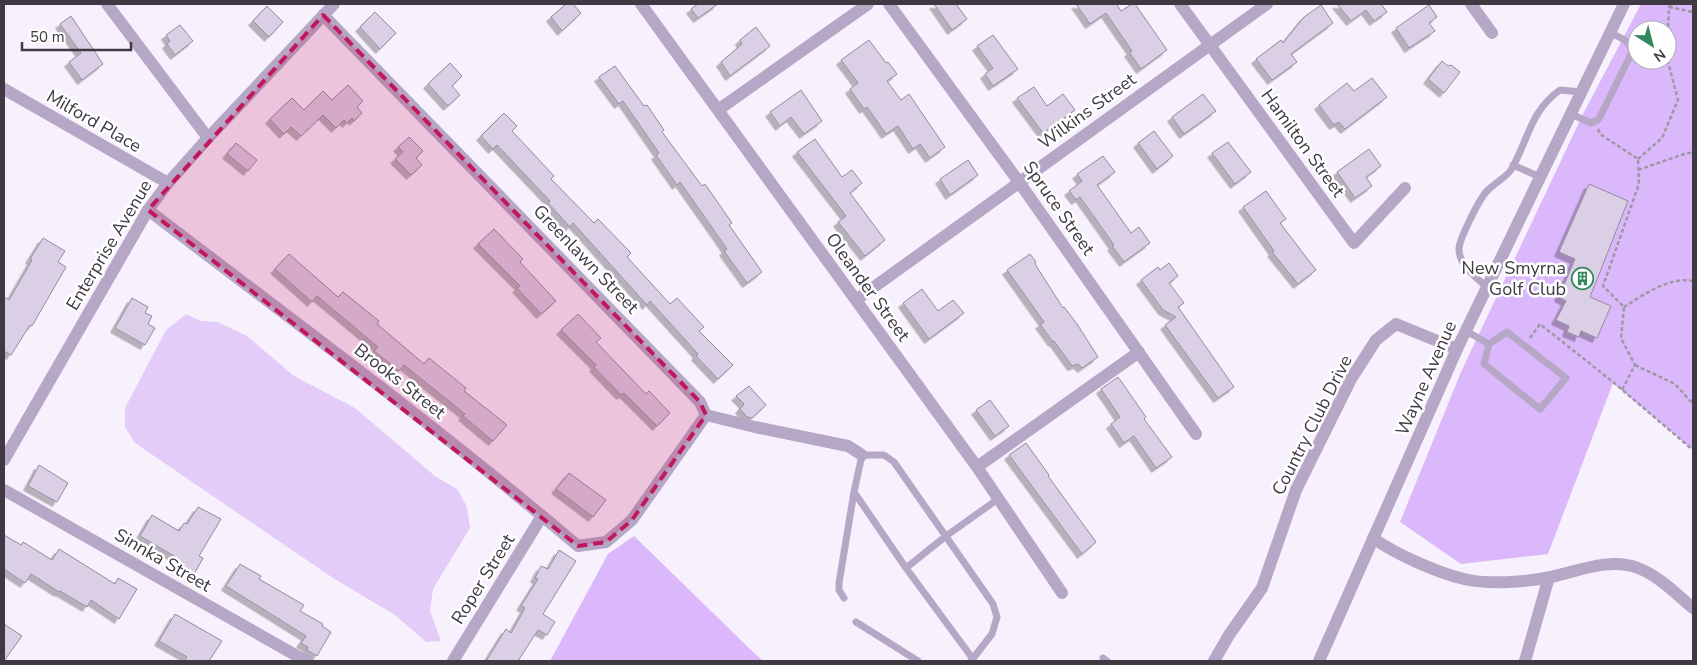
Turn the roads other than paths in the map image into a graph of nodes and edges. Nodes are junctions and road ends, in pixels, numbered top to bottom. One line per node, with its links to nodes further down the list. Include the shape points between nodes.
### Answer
1 (107, 4): 18 (street)
2 (334, 4): 10 (street, Enterprise Avenue)
3 (641, 4): 16 (street, Oleander Street)
4 (868, 4): 16 (street)
5 (889, 4): 21 (street, Spruce Street)
6 (1180, 4): 13 (street, Hamilton Street)
7 (1267, 4): 13 (street, Wilkins Street)
8 (1471, 4): 11 (street)
9 (1624, 4): 12 (street, Wayne Avenue)
10 (322, 15): 18 (street, Enterprise Avenue); 31 (street, Greenlawn Street, via 700,402)
11 (1492, 33)
12 (1610, 33): 15 (street, Wayne Avenue); 17 (lane, via 1627,42 1632,52 1599,120 1591,123)
13 (1210, 45): 21 (street, Wilkins Street); 23 (street, Hamilton Street, via 1354,243)
14 (4, 89): 22 (street, Milford Place)
15 (1581, 92): 17 (street, Wayne Avenue); 19 (lane, via 1560,90 1549,98 1539,110)
16 (718, 110): 26 (street, Oleander Street)
17 (1570, 114): 20 (street, Wayne Avenue)
18 (208, 138): 22 (street, Enterprise Avenue)
19 (1513, 165): 20 (lane); 25 (lane, via 1510,172 1486,191 1462,236 1459,249 1472,274)
20 (1540, 177): 25 (street, Wayne Avenue)
21 (1019, 182): 26 (street, Wilkins Street); 30 (street, Spruce Street)
22 (168, 183): 24 (street, Enterprise Avenue)
23 (1405, 188)
24 (148, 210): 33 (street, Enterprise Avenue); 40 (street, Brooks Street)
25 (1487, 287): 27 (street, Wayne Avenue)
26 (856, 300): 36 (street, Oleander Street)
27 (1466, 331): 28 (lane); 29 (street, Wayne Avenue)
28 (1489, 344): 28 (lane, via 1484,364 1540,409 1566,378 1507,332)
29 (1457, 349): 42 (street, Wayne Avenue); 53 (street, Country Club Drive, via 1396,324 1376,340 1351,379 1296,490 1262,588)
30 (1139, 352): 32 (street, Spruce Street); 36 (street)
31 (706, 415): 34 (street, via 848,446); 40 (street, Brooks Street, via 632,520 606,542 578,546)
32 (1196, 434)
33 (7, 446): 35 (street, Enterprise Avenue)
34 (862, 455): 38 (lane); 41 (lane, via 884,455 894,462)
35 (4, 460)
36 (977, 467): 39 (street, Oleander Street)
37 (4, 490): 50 (street, Sinnka Street)
38 (854, 492): 43 (lane); 46 (lane, via 839,583)
39 (998, 499): 41 (lane); 45 (street, Oleander Street)
40 (542, 516): 51 (street, Roper Street)
41 (946, 536): 43 (lane); 49 (lane, via 992,604 997,617 992,634)
42 (1373, 538): 44 (street, via 1427,566 1464,579 1510,582); 54 (street, Wayne Avenue)
43 (906, 568): 49 (lane)
44 (1549, 577): 47 (street, via 1614,563 1637,567); 55 (street)
45 (1062, 593)
46 (844, 598)
47 (1693, 608)
48 (856, 622): 52 (lane)
49 (972, 660)
50 (306, 661)
51 (453, 661)
52 (918, 661)
53 (1214, 661)
54 (1319, 661)
55 (1524, 661)

